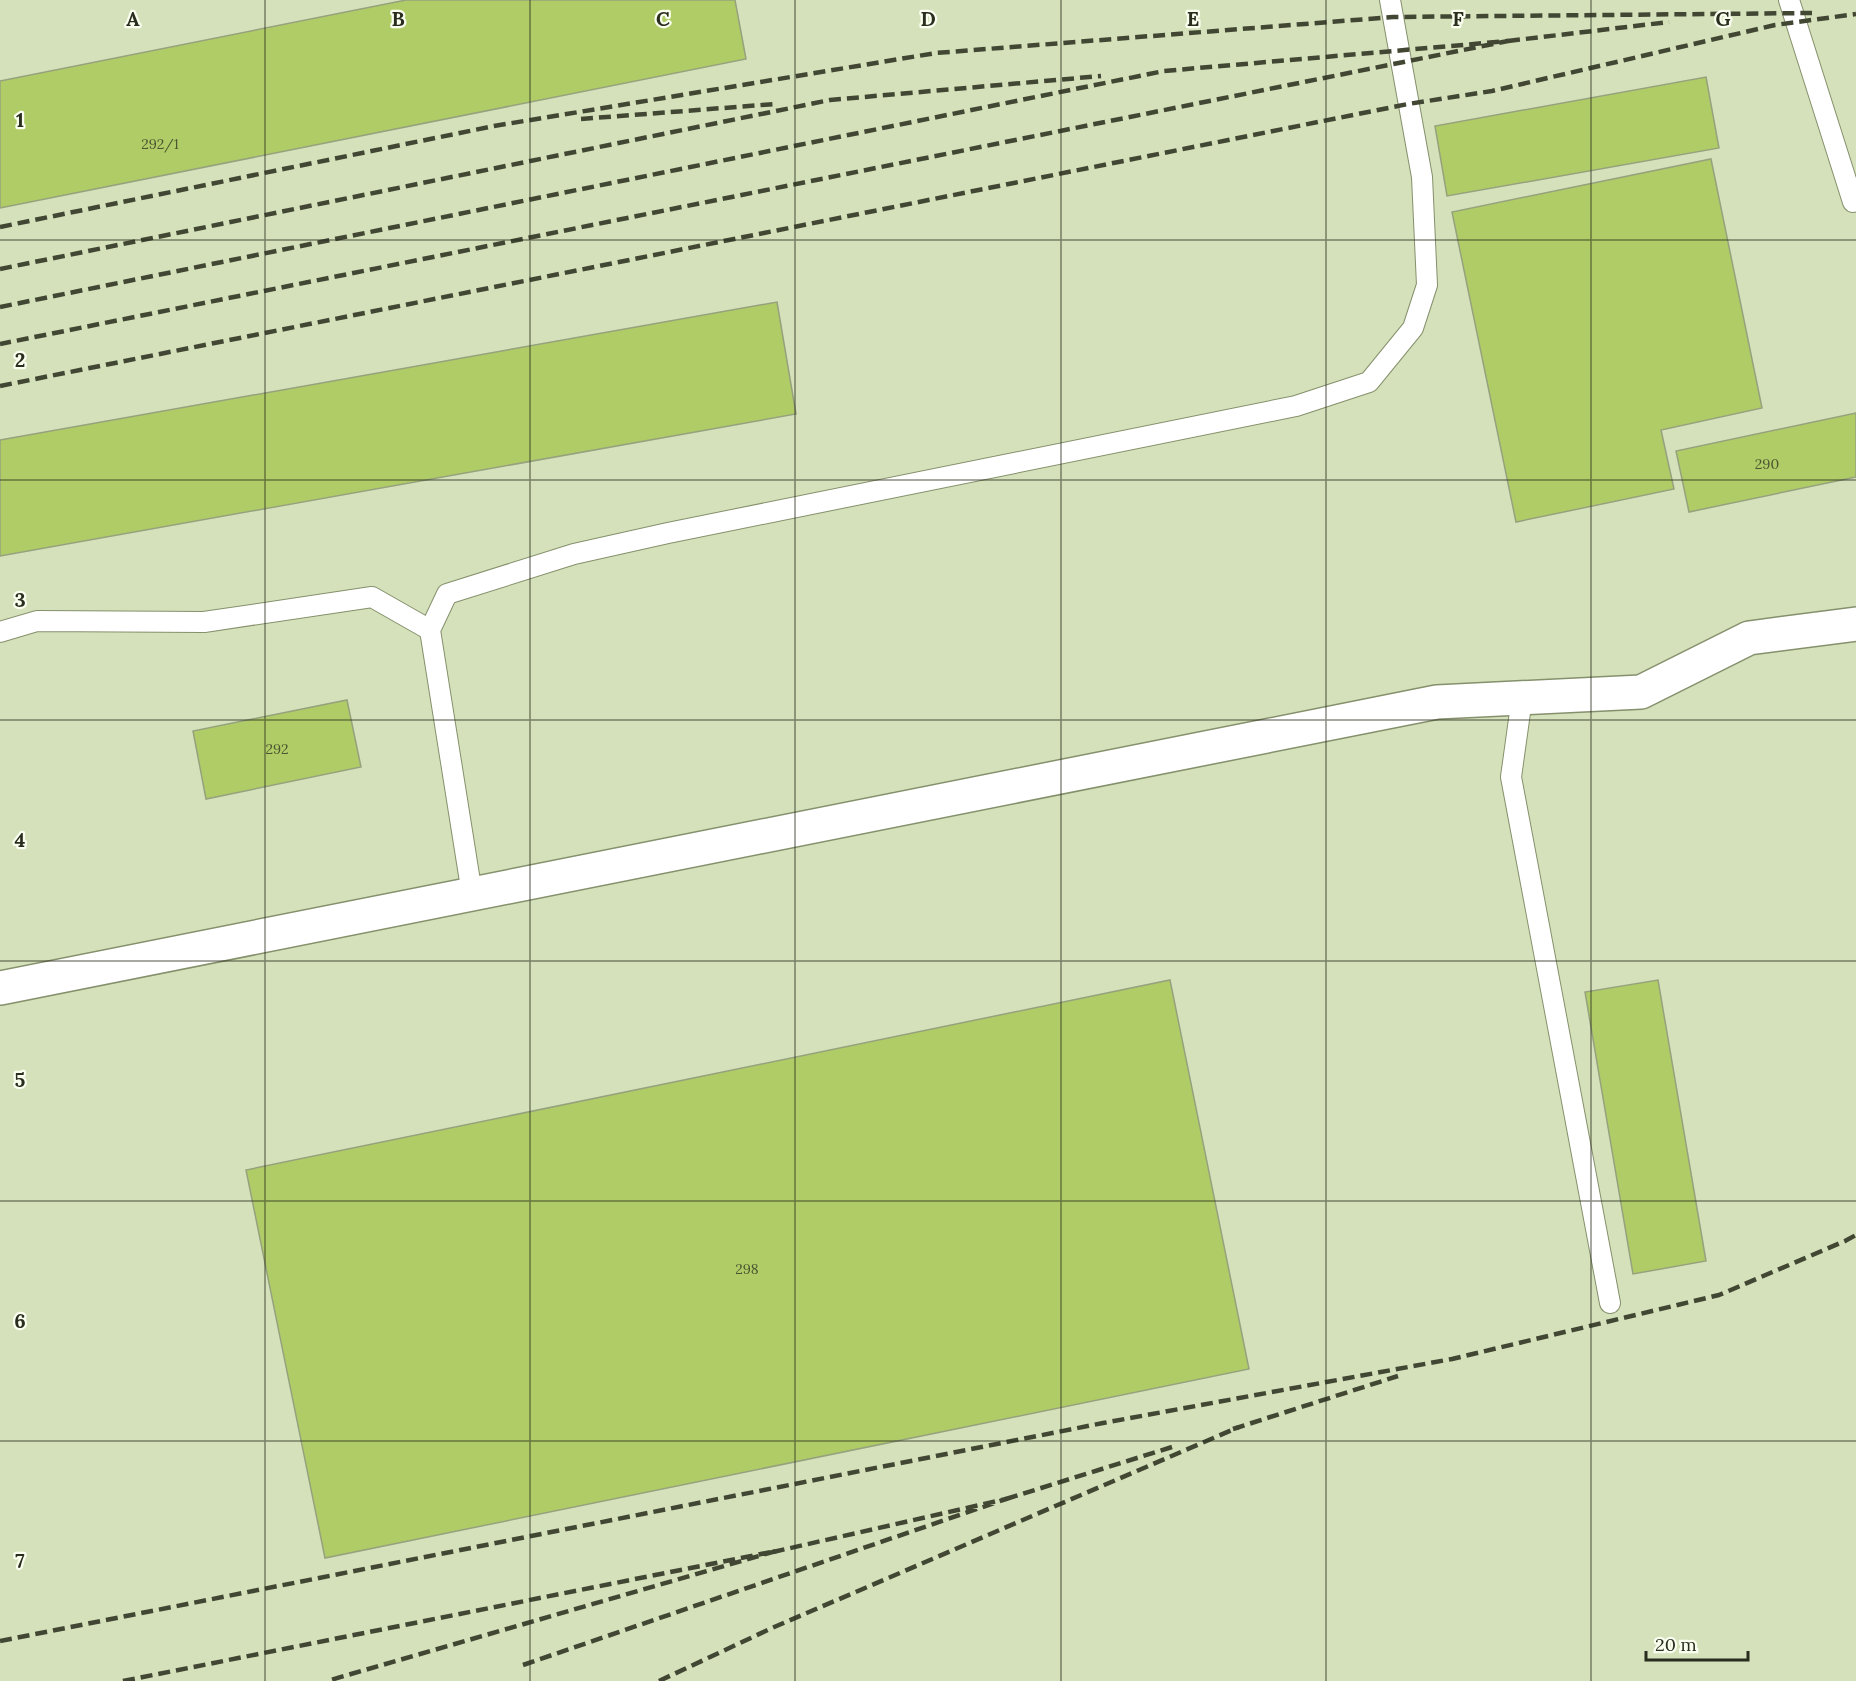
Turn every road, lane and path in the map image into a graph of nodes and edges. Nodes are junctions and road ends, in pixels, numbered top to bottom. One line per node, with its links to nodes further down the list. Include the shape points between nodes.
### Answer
1 (1390, 0): 5 (lane, via 1422,177 1428,285 1413,328 1369,381 1296,406 574,554 447,594)
2 (1789, 0): 3 (lane, via 1852,202)
3 (1856, 201)
4 (1856, 624): 7 (street, via 1749,638 1641,692)
5 (430, 630): 6 (lane, via 372,597 204,622 37,621); 8 (lane)
6 (0, 632)
7 (1522, 698): 8 (street, via 1437,702); 10 (lane, via 1511,777)
8 (472, 894): 9 (street)
9 (0, 987)
10 (1610, 1303)

